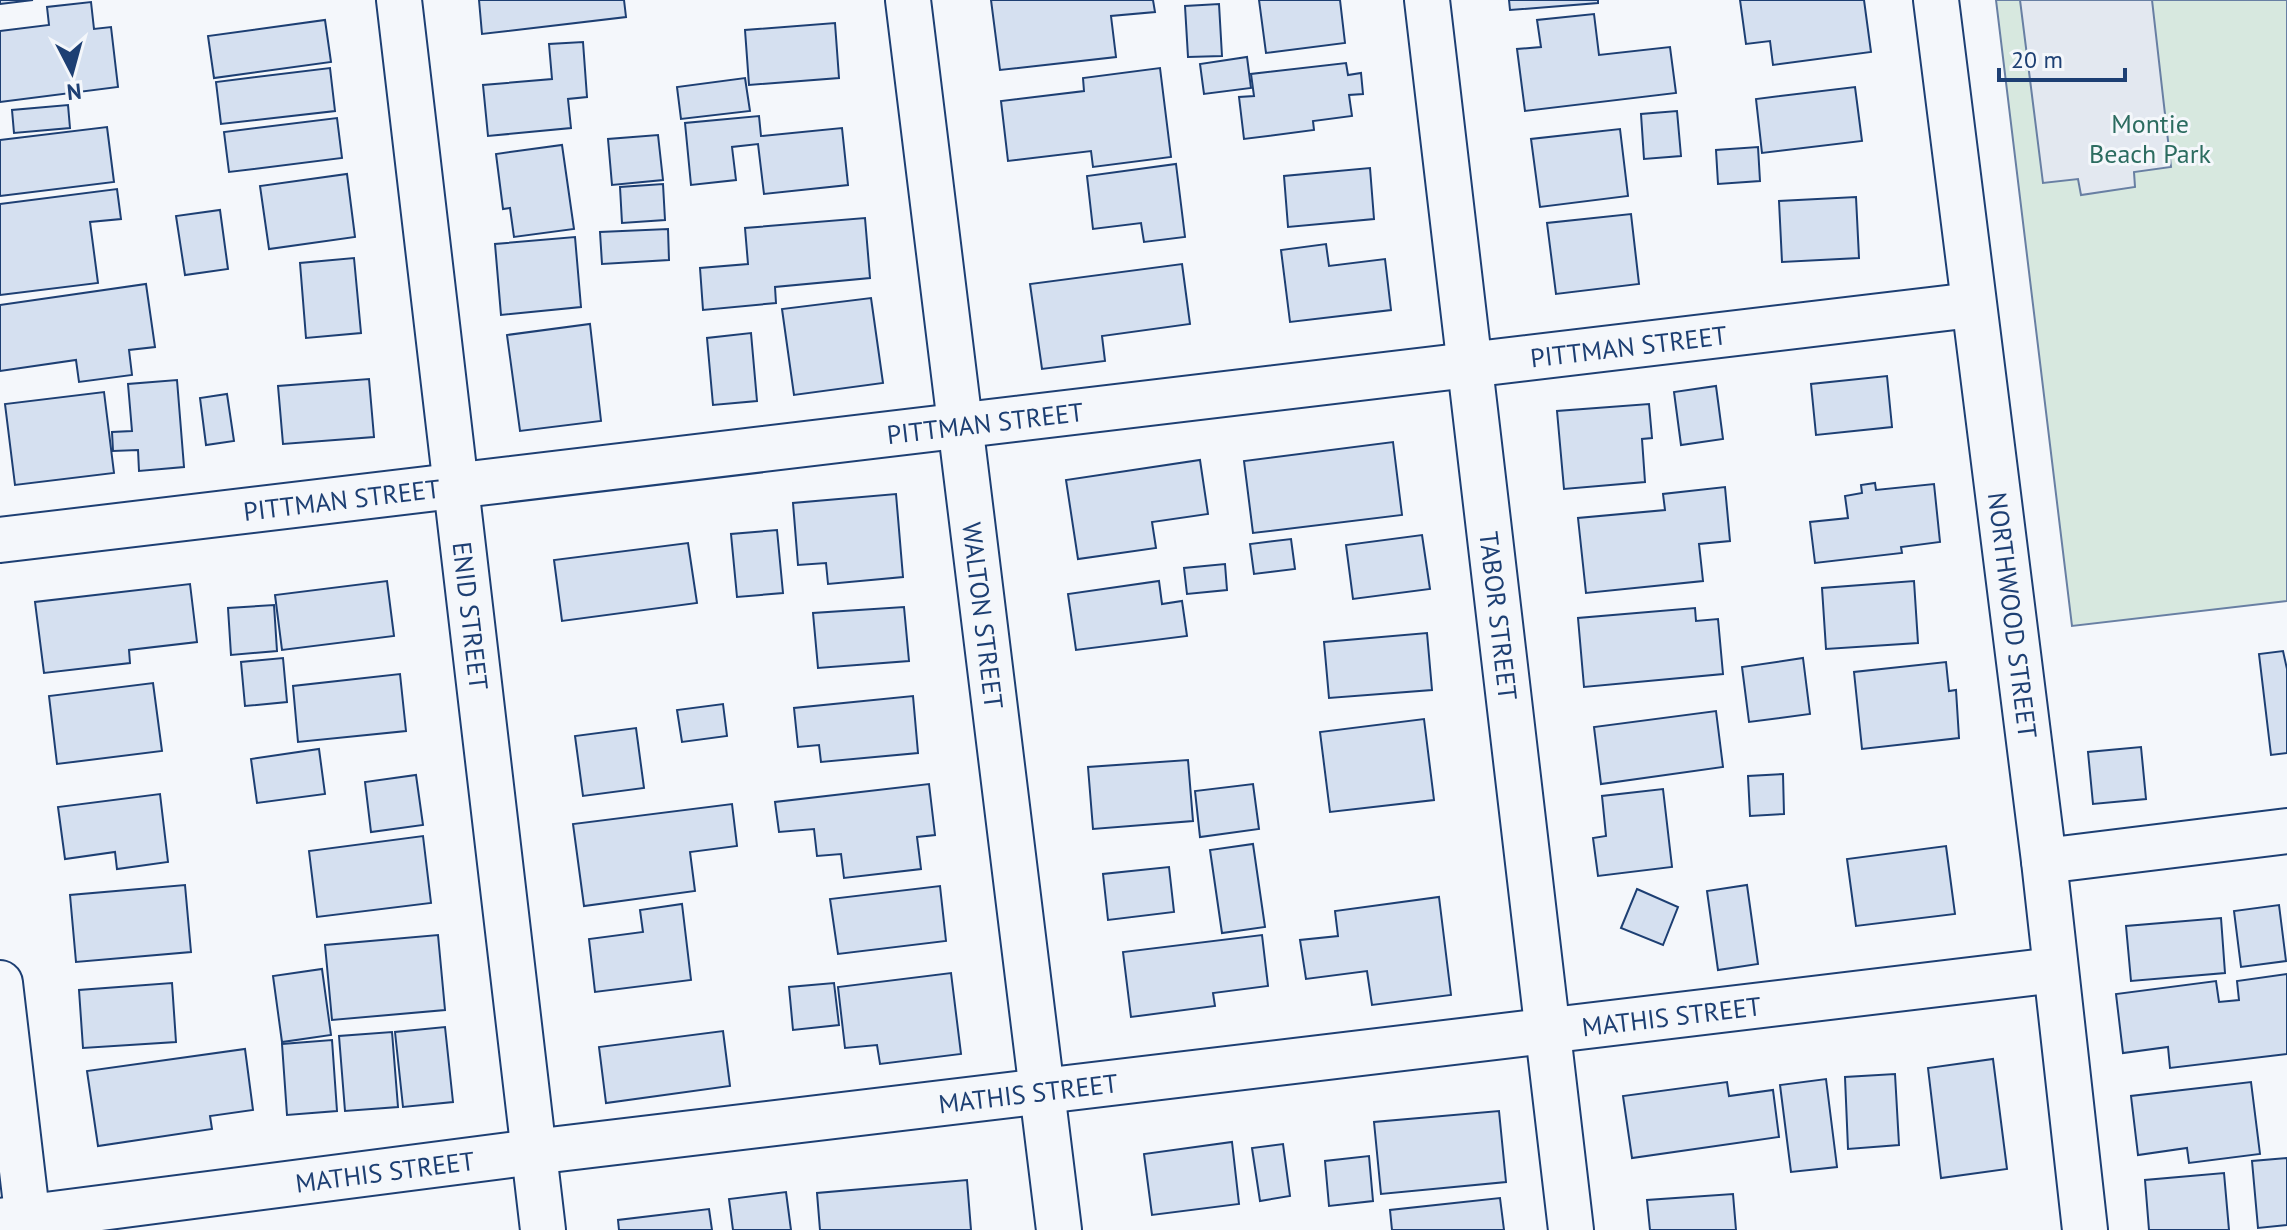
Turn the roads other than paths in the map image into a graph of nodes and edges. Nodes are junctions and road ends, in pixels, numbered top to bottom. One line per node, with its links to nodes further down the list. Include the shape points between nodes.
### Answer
1 (399, 0): 8 (street, ENID STREET)
2 (908, 0): 7 (street, WALTON STREET)
3 (1427, 0): 6 (street, TABOR STREET)
4 (1936, 0): 5 (street, NORTHWOOD STREET)
5 (1972, 305): 6 (street, PITTMAN STREET); 11 (street, NORTHWOOD STREET)
6 (1468, 365): 7 (street, PITTMAN STREET); 14 (street, TABOR STREET)
7 (962, 425): 8 (street, PITTMAN STREET); 15 (street, WALTON STREET)
8 (454, 485): 9 (street, PITTMAN STREET); 16 (street, ENID STREET)
9 (0, 540)
10 (2287, 831): 11 (street)
11 (2044, 861): 12 (street, NORTHWOOD STREET)
12 (2055, 970): 14 (street, MATHIS STREET); 21 (street, NORTHWOOD STREET)
13 (0, 983): 17 (street)
14 (1550, 1030): 15 (street, MATHIS STREET); 20 (street, TABOR STREET)
15 (1042, 1091): 16 (street, MATHIS STREET); 19 (street, WALTON STREET)
16 (533, 1152): 17 (street, MATHIS STREET); 18 (street, ENID STREET)
17 (19, 1223)
18 (543, 1230)
19 (1059, 1230)
20 (1571, 1230)
21 (2085, 1230)

